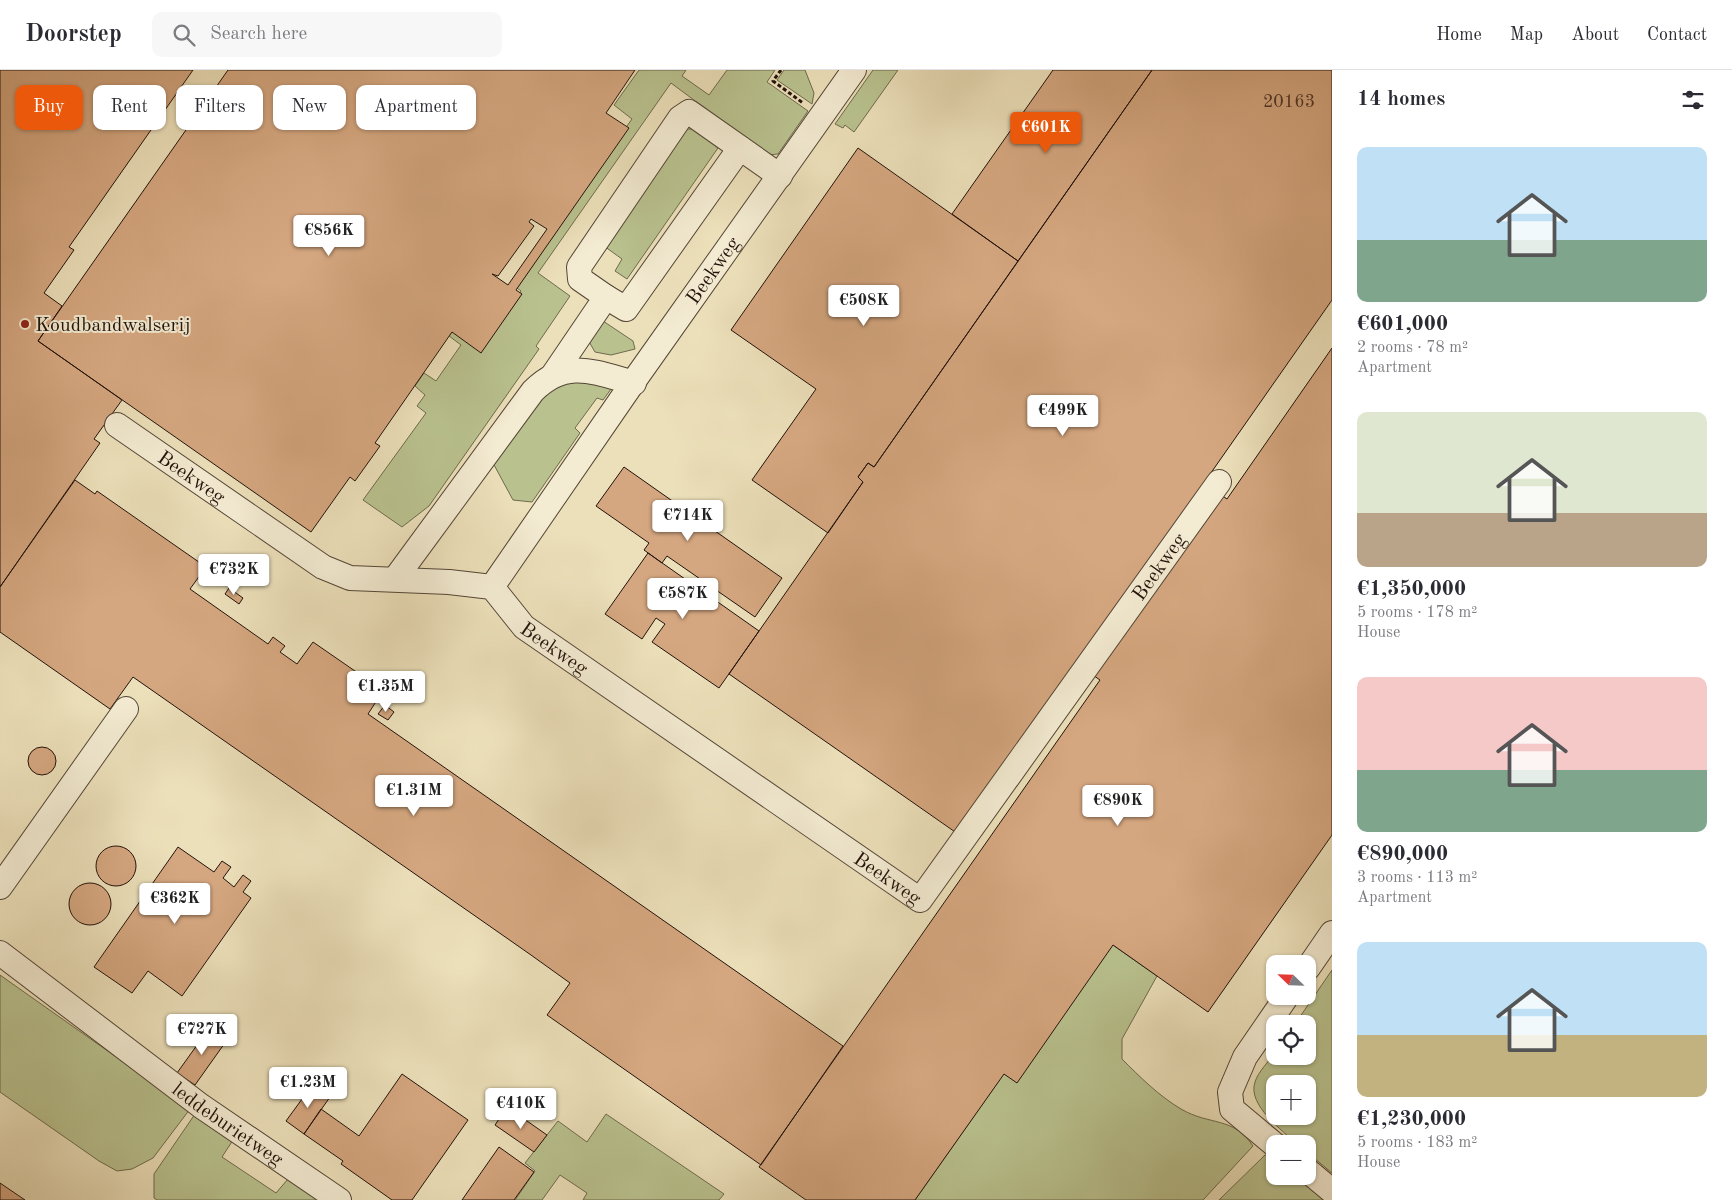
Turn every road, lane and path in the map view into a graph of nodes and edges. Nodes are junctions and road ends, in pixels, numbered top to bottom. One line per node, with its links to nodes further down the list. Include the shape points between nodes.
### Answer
1 (781, 70): 3 (path, via 773,81)
2 (848, 72): 3 (lane, Beekweg)
3 (822, 116): 5 (lane, Beekweg)
4 (740, 148): 5 (lane); 6 (lane, via 626,309); 6 (lane, via 689,112 680,118 579,268 580,279)
5 (780, 176): 8 (lane, Beekweg)
6 (606, 297): 7 (lane)
7 (553, 375): 8 (lane, via 586,370); 11 (lane, via 533,391)
8 (634, 383): 12 (lane, Beekweg)
9 (118, 425): 11 (lane, Beekweg, via 323,567 350,578)
10 (1219, 482): 12 (lane, Beekweg, via 920,900 524,627)
11 (395, 579): 12 (lane, Beekweg)
12 (492, 587)
13 (126, 708): 14 (lane)
14 (2, 879)
15 (1332, 933): 17 (lane)
16 (0, 953): 22 (lane, leddeburietweg, via 201,1106)
17 (1316, 956)
18 (1282, 1005): 19 (lane, via 1245,1057 1230,1092 1232,1109)
19 (1266, 1137)
20 (1316, 1178): 21 (lane)
21 (1332, 1191)
22 (339, 1200)

